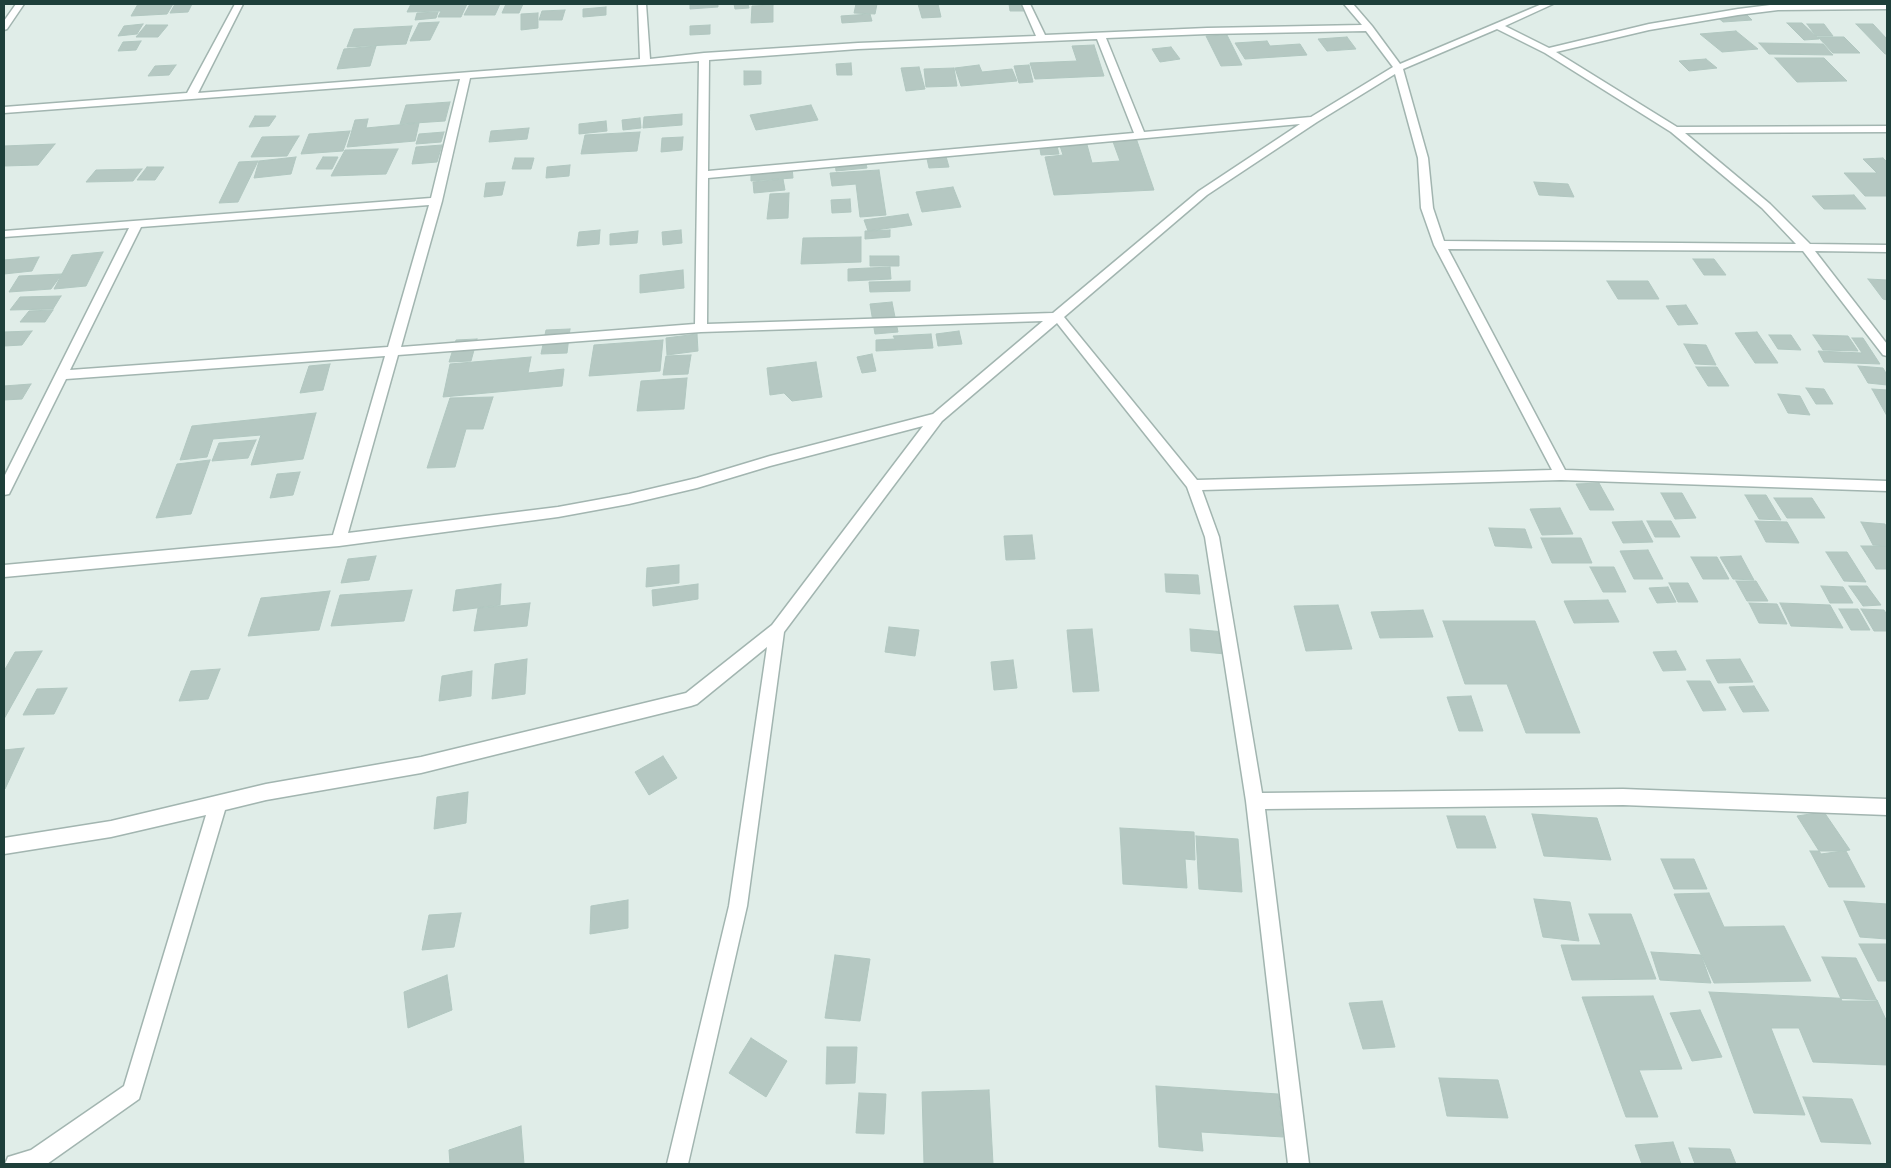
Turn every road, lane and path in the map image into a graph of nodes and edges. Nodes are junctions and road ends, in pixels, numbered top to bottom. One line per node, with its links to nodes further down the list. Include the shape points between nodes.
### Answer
1 (20, 4): 9 (street)
2 (239, 4): 18 (street)
3 (642, 4): 15 (street)
4 (1026, 4): 12 (street)
5 (1348, 4): 10 (street)
6 (1549, 4): 8 (street)
7 (1887, 6): 13 (street, via 1778,7 1738,12 1649,27)
8 (1496, 25): 13 (street); 16 (street)
9 (4, 27)
10 (1369, 28): 11 (street); 16 (street)
11 (1100, 35): 12 (street); 23 (street)
12 (1041, 37): 14 (street)
13 (1548, 51): 22 (street)
14 (704, 56): 15 (street); 24 (street)
15 (645, 61): 17 (street)
16 (1398, 68): 20 (street); 28 (street, via 1423,158 1427,208)
17 (466, 74): 18 (street); 25 (street)
18 (191, 96): 19 (street)
19 (4, 110)
20 (1312, 120): 23 (street); 31 (street, via 1203,193)
21 (1887, 129): 22 (street)
22 (1675, 130): 29 (street, via 1759,200)
23 (1140, 135): 24 (street)
24 (702, 175): 32 (street)
25 (436, 201): 26 (street); 33 (street)
26 (137, 224): 27 (street); 35 (street)
27 (4, 234)
28 (1440, 245): 29 (street); 37 (street)
29 (1807, 248): 30 (street); 34 (street)
30 (1887, 248)
31 (1058, 317): 32 (street); 36 (street); 38 (street)
32 (701, 328): 33 (street)
33 (392, 352): 35 (street); 41 (street)
34 (1887, 352)
35 (62, 375): 40 (street)
36 (937, 418): 41 (street, via 629,499 558,512); 43 (street)
37 (1561, 474): 38 (street); 39 (street)
38 (1193, 485): 44 (street, via 1212,537)
39 (1887, 486)
40 (4, 490)
41 (339, 540): 42 (street)
42 (4, 571)
43 (777, 630): 45 (street, via 691,698 421,765 266,792); 49 (street, via 738,906)
44 (1255, 801): 46 (street, via 1623,798); 50 (street)
45 (218, 804): 47 (street, via 111,829); 48 (street, via 132,1092 36,1158)
46 (1887, 807)
47 (4, 846)
48 (15, 1164)
49 (678, 1164)
50 (1298, 1164)

